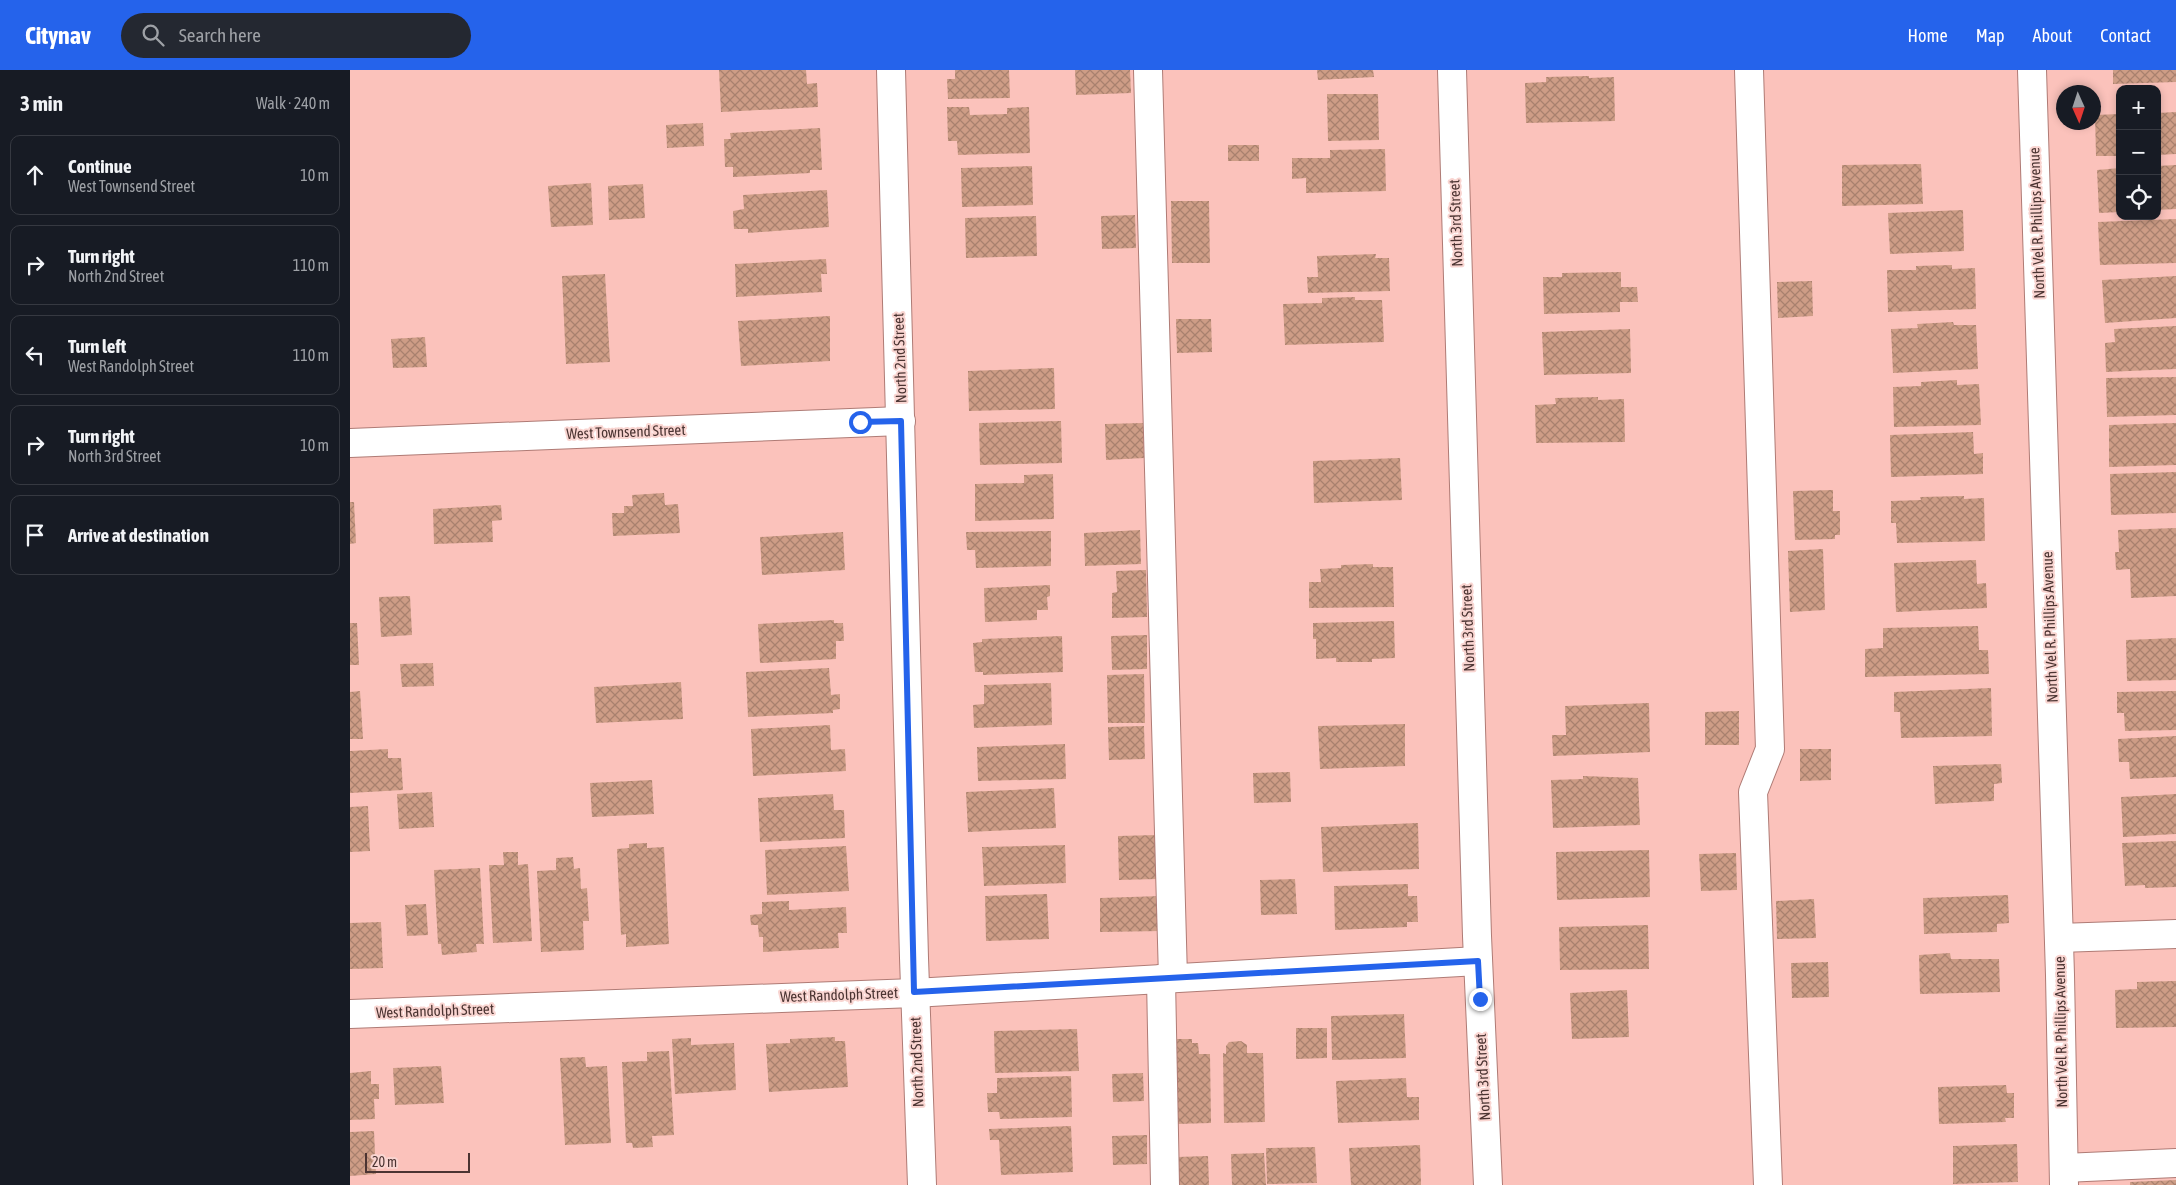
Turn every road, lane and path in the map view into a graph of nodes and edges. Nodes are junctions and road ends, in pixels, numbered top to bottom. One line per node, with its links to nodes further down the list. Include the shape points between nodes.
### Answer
1 (891, 70): 6 (street, North 2nd Street)
2 (1148, 70): 11 (street)
3 (1452, 70): 10 (street, North 3rd Street)
4 (1749, 70): 19 (street, via 1770,748 1753,792)
5 (2032, 70): 9 (street, North Vel R. Phillips Avenue)
6 (901, 421): 7 (street, West Townsend Street); 12 (street, North 2nd Street)
7 (350, 443)
8 (2176, 934): 9 (street)
9 (2059, 938): 15 (street, North Vel R. Phillips Avenue)
10 (1478, 961): 11 (street, West Randolph Street); 18 (street, North 3rd Street)
11 (1167, 979): 12 (street, West Randolph Street); 17 (street)
12 (914, 992): 13 (street, West Randolph Street); 16 (street, North 2nd Street)
13 (350, 1014)
14 (2176, 1163): 15 (street)
15 (2064, 1176)
16 (922, 1185)
17 (1165, 1185)
18 (1488, 1185)
19 (1768, 1185)

